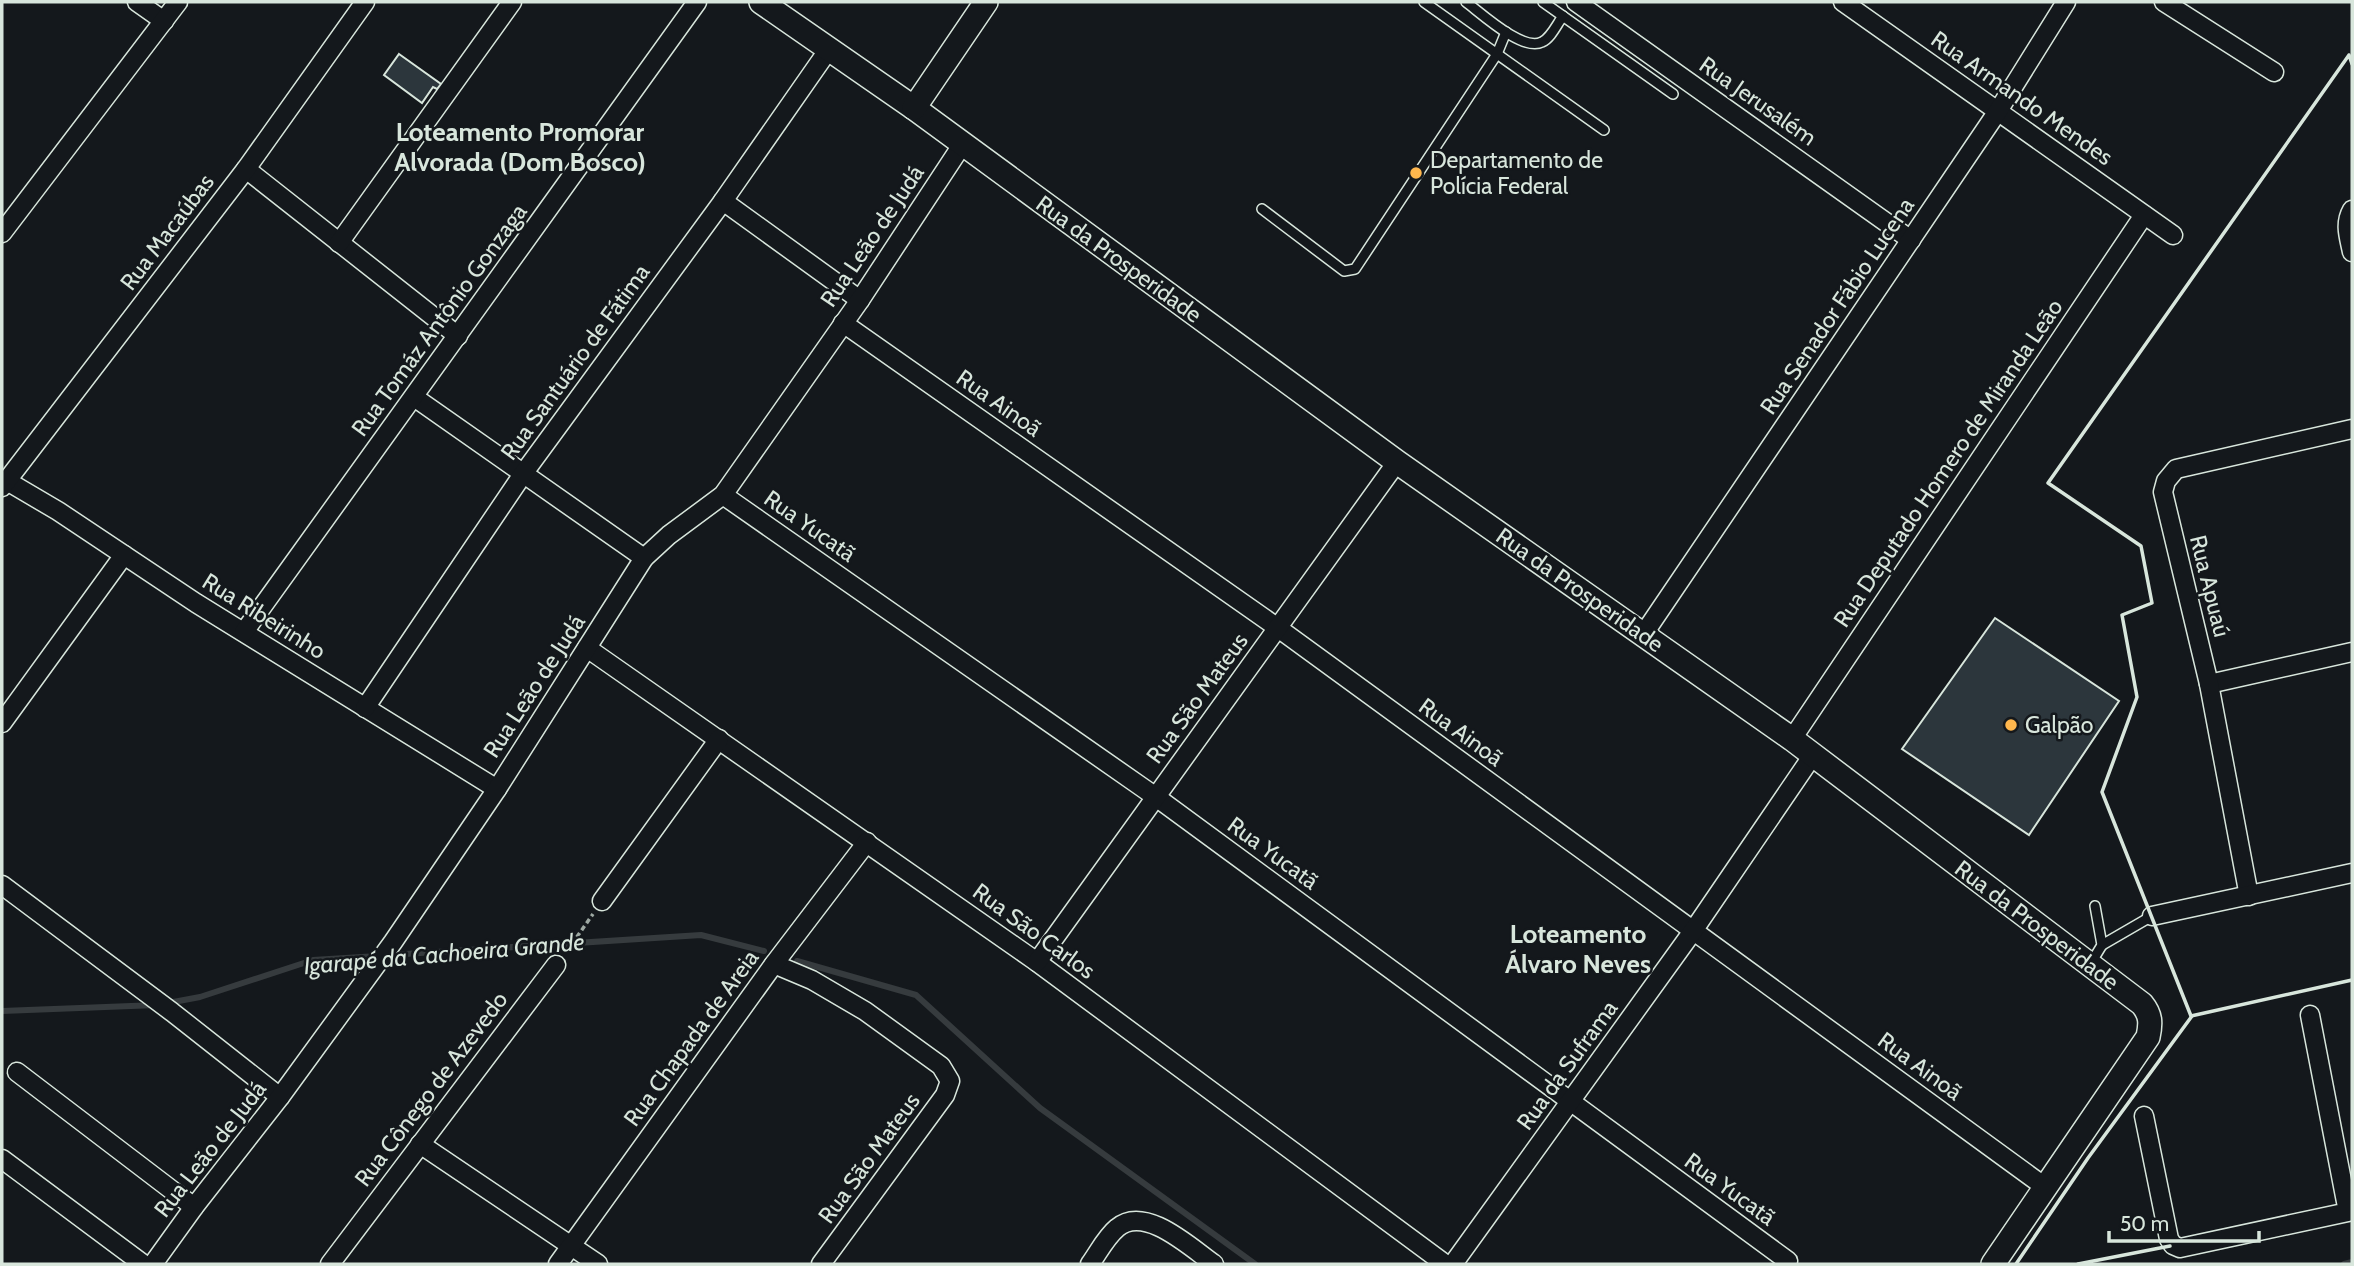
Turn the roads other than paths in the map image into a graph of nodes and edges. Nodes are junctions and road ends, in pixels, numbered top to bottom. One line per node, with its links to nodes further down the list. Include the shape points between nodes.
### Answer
1 (136, 2): 16 (street)
2 (178, 2): 16 (street)
3 (365, 2): 26 (street, Rua Macaúbas)
4 (512, 2): 34 (street)
5 (697, 2): 38 (street, Rua Tomáz Antônio Gonzaga)
6 (761, 2): 18 (street, Rua da Prosperidade)
7 (986, 2): 22 (street)
8 (1424, 2): 19 (lane)
9 (1466, 2): 17 (lane)
10 (1543, 2): 15 (lane)
11 (1576, 2): 33 (street, Rua Jerusalém)
12 (1843, 2): 23 (street, Rua Armando Mendes)
13 (2066, 2): 23 (street, Rua Senador Fábio Lucena)
14 (2164, 2): 20 (street)
15 (1563, 16): 17 (lane, via 1541,43 1532,45); 21 (lane)
16 (164, 21): 31 (street)
17 (1506, 32): 19 (lane)
18 (829, 49): 22 (street, Rua da Prosperidade); 27 (street, Rua Santuário de Fátima)
19 (1497, 54): 24 (lane); 28 (lane, via 1355,269 1344,271)
20 (2274, 72)
21 (1673, 94)
22 (914, 108): 25 (street, Rua da Prosperidade)
23 (1998, 111): 30 (street, Rua Armando Mendes); 33 (street, Rua Senador Fábio Lucena)
24 (1604, 130)
25 (962, 145): 36 (street, Rua Leão de Judá); 41 (street, Rua da Prosperidade)
26 (246, 169): 34 (street); 43 (street, Rua Macaúbas)
27 (723, 201): 36 (street); 42 (street, Rua Santuário de Fátima)
28 (1262, 209)
29 (2352, 210): 35 (street, via 2347,218)
30 (2144, 215): 32 (street, Rua Armando Mendes); 56 (street, Rua Deputado Homero de Miranda Leão)
31 (2, 233)
32 (2173, 235)
33 (1911, 240): 49 (street, Rua Senador Fábio Lucena)
34 (339, 243): 38 (street)
35 (2352, 251)
36 (860, 300): 37 (street, Rua Leão de Judá)
37 (844, 323): 44 (street, Rua Leão de Judá); 47 (street, Rua Ainoã)
38 (458, 336): 39 (street, Rua Tomáz Antônio Gonzaga)
39 (414, 397): 42 (street); 48 (street, Rua Tomáz Antônio Gonzaga)
40 (2352, 429): 52 (street, Rua Apuaú, via 2176,470 2166,481 2162,492)
41 (1397, 462): 47 (street, Rua São Mateus); 49 (street, Rua da Prosperidade)
42 (523, 474): 46 (street); 53 (street, Rua Santuário de Fátima)
43 (4, 484): 45 (street, Rua Ribeirinho)
44 (723, 495): 46 (street, Rua Leão de Judá); 59 (street, Rua Yucatã)
45 (124, 555): 48 (street, Rua Ribeirinho); 54 (street)
46 (644, 558): 50 (street, Rua Leão de Judá)
47 (1278, 628): 59 (street, Rua São Mateus); 67 (street, Rua Ainoã)
48 (244, 632): 53 (street, Rua Ribeirinho)
49 (1643, 635): 56 (street, Rua da Prosperidade)
50 (587, 648): 55 (street, Rua São Carlos); 58 (street, Rua Leão de Judá)
51 (2352, 652): 52 (street)
52 (2209, 684): 63 (street, Rua Apuaú)
53 (365, 708): 58 (street, Rua Ribeirinho)
54 (2, 723)
55 (719, 739): 60 (street, Rua São Carlos); 64 (street)
56 (1793, 739): 57 (street, Rua da Prosperidade)
57 (1813, 755): 67 (street, Rua da Suframa); 71 (street, Rua da Prosperidade)
58 (497, 789): 75 (street, Rua Leão de Judá)
59 (1156, 797): 69 (street, Rua São Mateus); 76 (street, Rua Yucatã)
60 (867, 842): 69 (street, Rua São Carlos); 70 (street, Rua Chapada de Areia)
61 (2352, 873): 63 (street)
62 (2, 885): 75 (street)
63 (2249, 896): 66 (street)
64 (602, 901)
65 (2095, 906): 68 (lane)
66 (2152, 916): 68 (lane)
67 (1693, 931): 76 (street, Rua da Suframa); 80 (street, Rua Ainoã)
68 (2102, 945): 71 (lane)
69 (1037, 962): 93 (street, Rua São Carlos)
70 (774, 964): 83 (street, Rua Chapada de Areia); 90 (street, Rua São Mateus, via 812,980 865,1012 941,1066 950,1081 945,1095)
71 (2090, 964): 80 (street, Rua da Prosperidade, via 2142,1004 2151,1024 2148,1037)
72 (556, 965): 78 (street, Rua Cônego de Azevedo)
73 (2310, 1015): 82 (street)
74 (17, 1072): 81 (street)
75 (280, 1097): 81 (street, Rua Leão de Judá)
76 (1571, 1103): 84 (street, Rua Yucatã); 94 (street, Rua da Suframa)
77 (2144, 1116): 82 (street, via 2173,1245 2180,1248)
78 (420, 1144): 83 (street); 87 (street, Rua Cônego de Azevedo)
79 (2, 1159): 85 (street)
80 (2045, 1187): 95 (street, Rua da Prosperidade)
81 (194, 1207): 86 (street, Rua Leão de Judá)
82 (2350, 1211)
83 (572, 1246): 88 (street, Rua Chapada de Areia); 89 (street)
84 (1788, 1261)
85 (143, 1264)
86 (153, 1264)
87 (330, 1264)
88 (558, 1264)
89 (598, 1264)
90 (821, 1264)
91 (1090, 1264): 92 (street, via 1118,1227 1141,1220 1156,1224)
92 (1214, 1264)
93 (1445, 1264)
94 (1453, 1264)
95 (1993, 1264)

